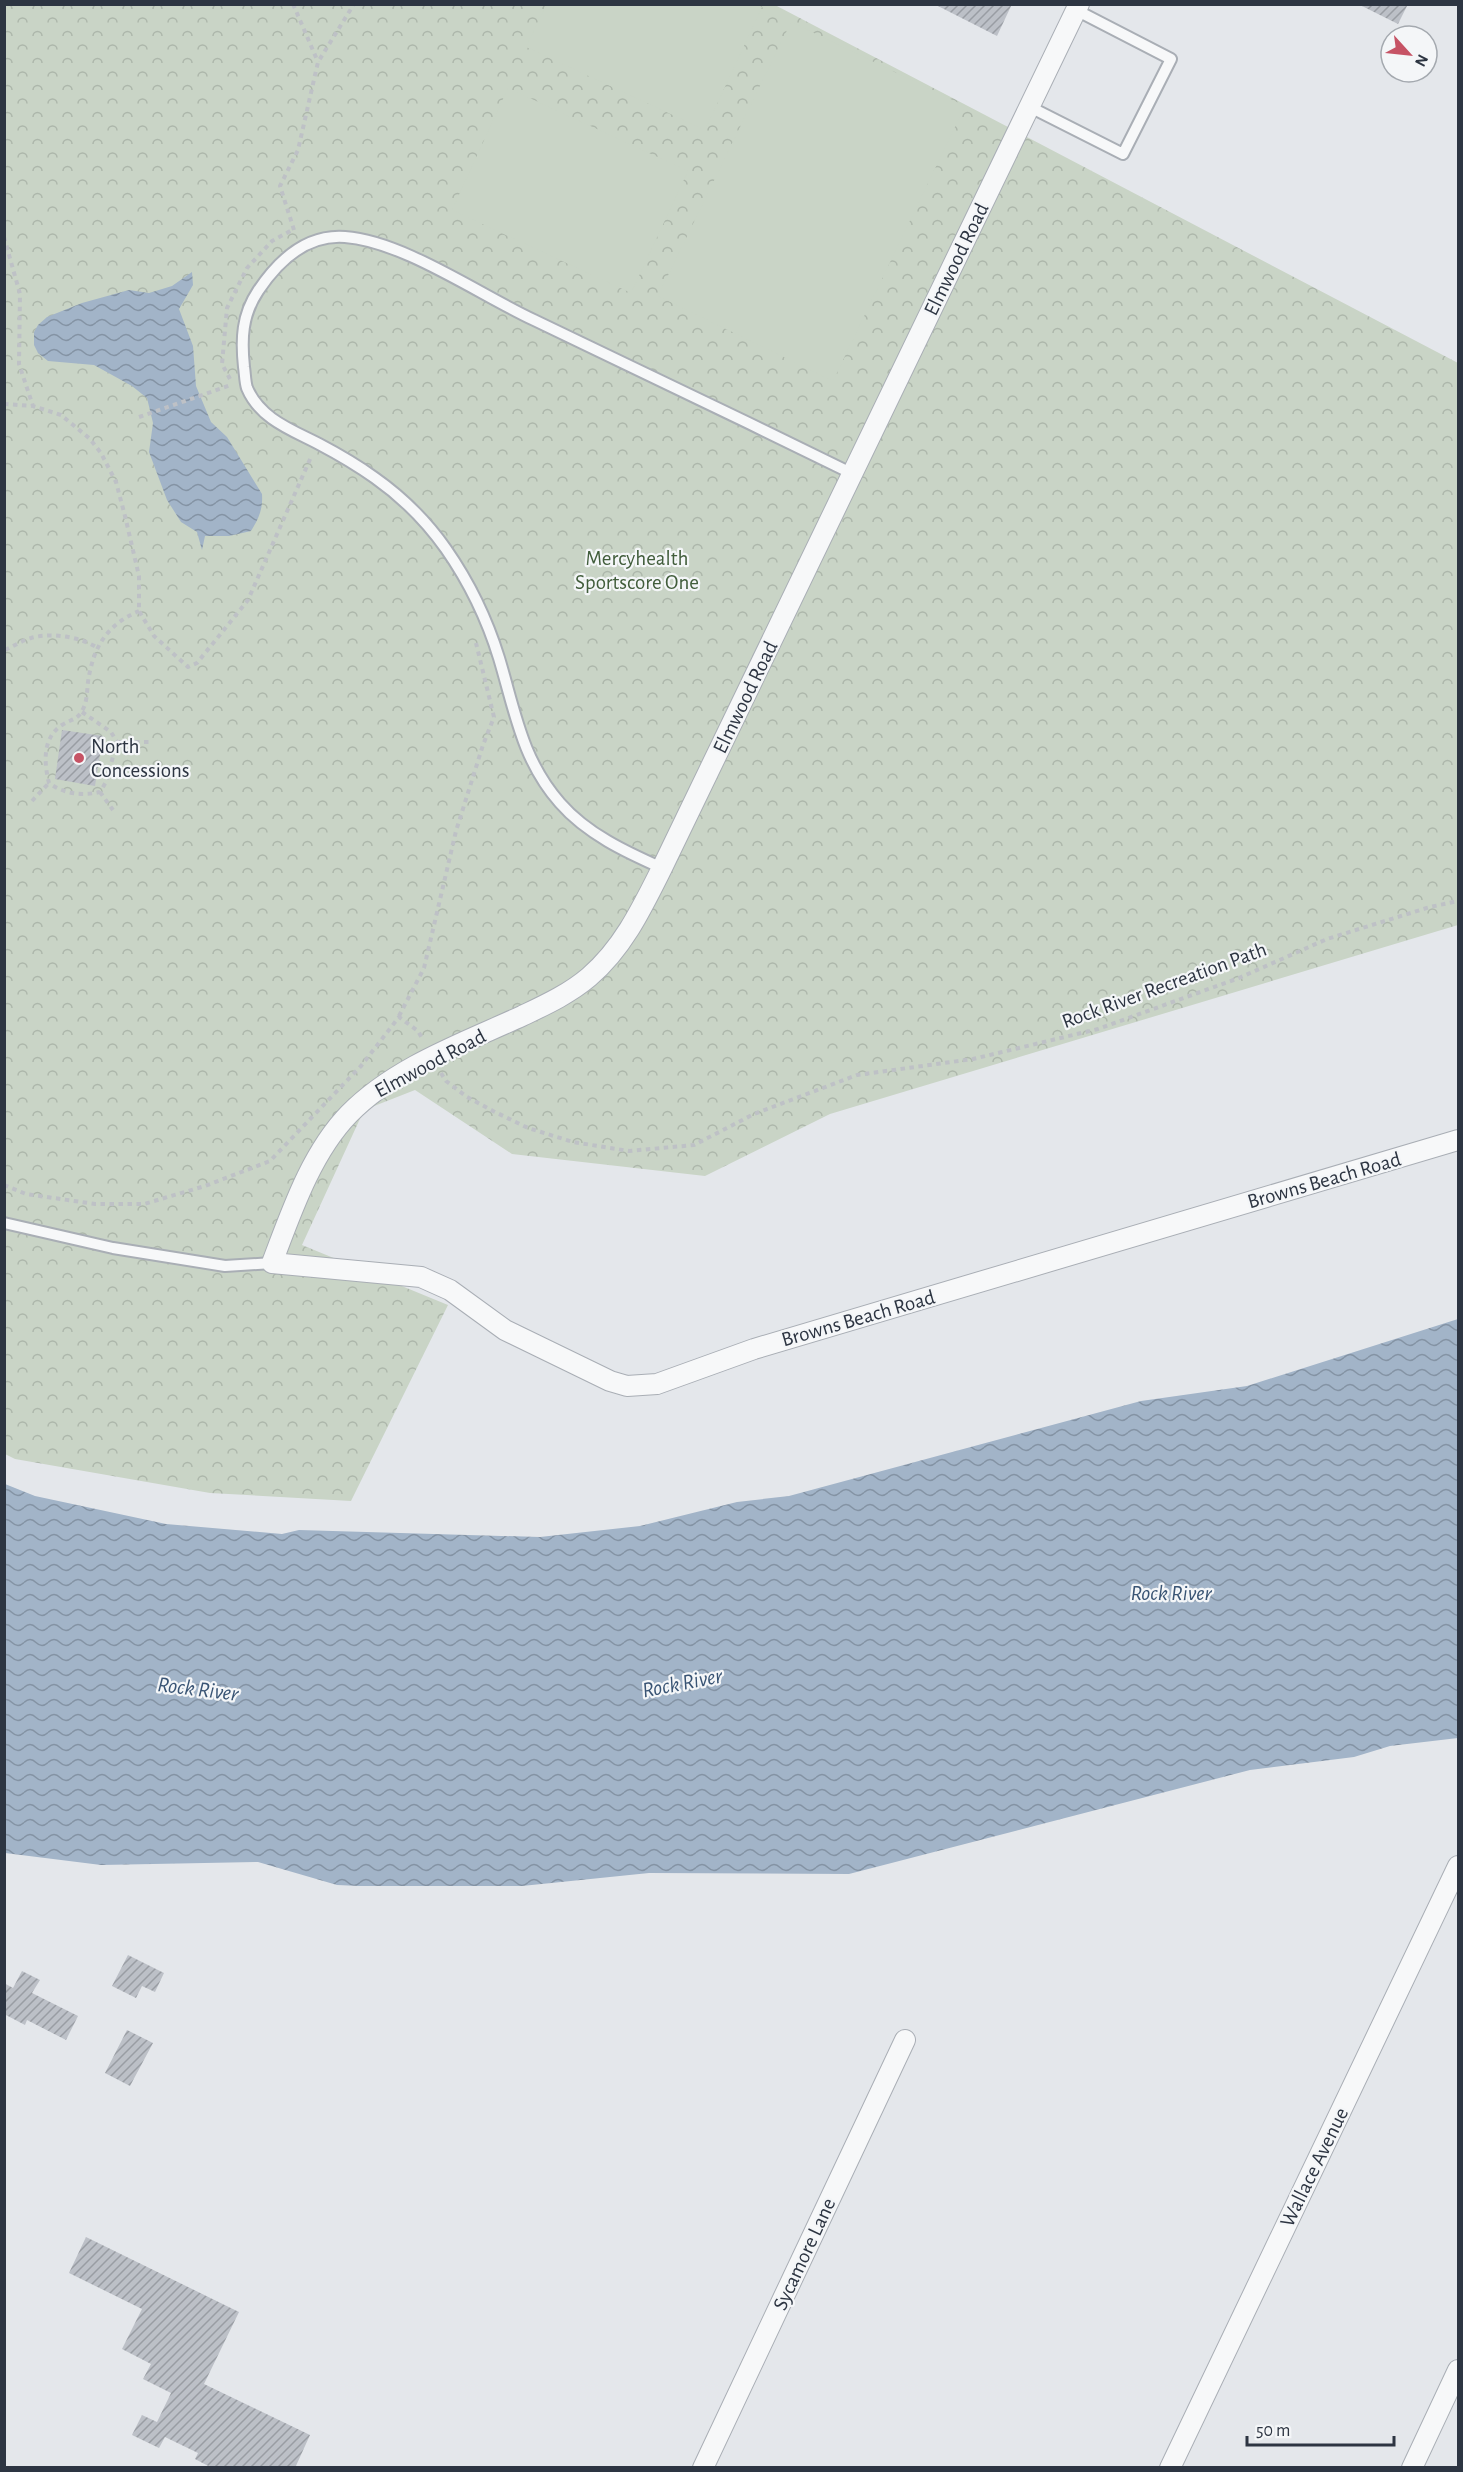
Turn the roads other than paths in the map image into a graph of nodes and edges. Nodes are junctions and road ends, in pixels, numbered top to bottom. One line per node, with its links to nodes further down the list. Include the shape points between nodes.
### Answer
1 (1078, 8): 2 (street, Elmwood Road); 2 (lane, via 1171,59 1123,154)
2 (1030, 107): 3 (street, Elmwood Road)
3 (852, 474): 4 (street, Elmwood Road); 4 (lane, via 376,241 342,236 322,238 299,247 271,272 251,302 242,337 246,386 258,406 279,425 376,478 425,524 468,583 484,616 522,741 556,798 618,849)
4 (662, 868): 7 (street, Elmwood Road, via 633,924 607,960 587,978 556,999 380,1085 347,1115 298,1193)
5 (1458, 1140): 7 (street, Browns Beach Road, via 754,1349 657,1384 627,1386 609,1381 505,1330 450,1290 421,1277)
6 (4, 1223): 7 (lane, via 113,1248 225,1266)
7 (272, 1263)
8 (1458, 1866): 12 (street, Wallace Avenue)
9 (905, 2040): 11 (street, Sycamore Lane)
10 (1458, 2370): 13 (street)
11 (703, 2468)
12 (1170, 2468)
13 (1412, 2468)

